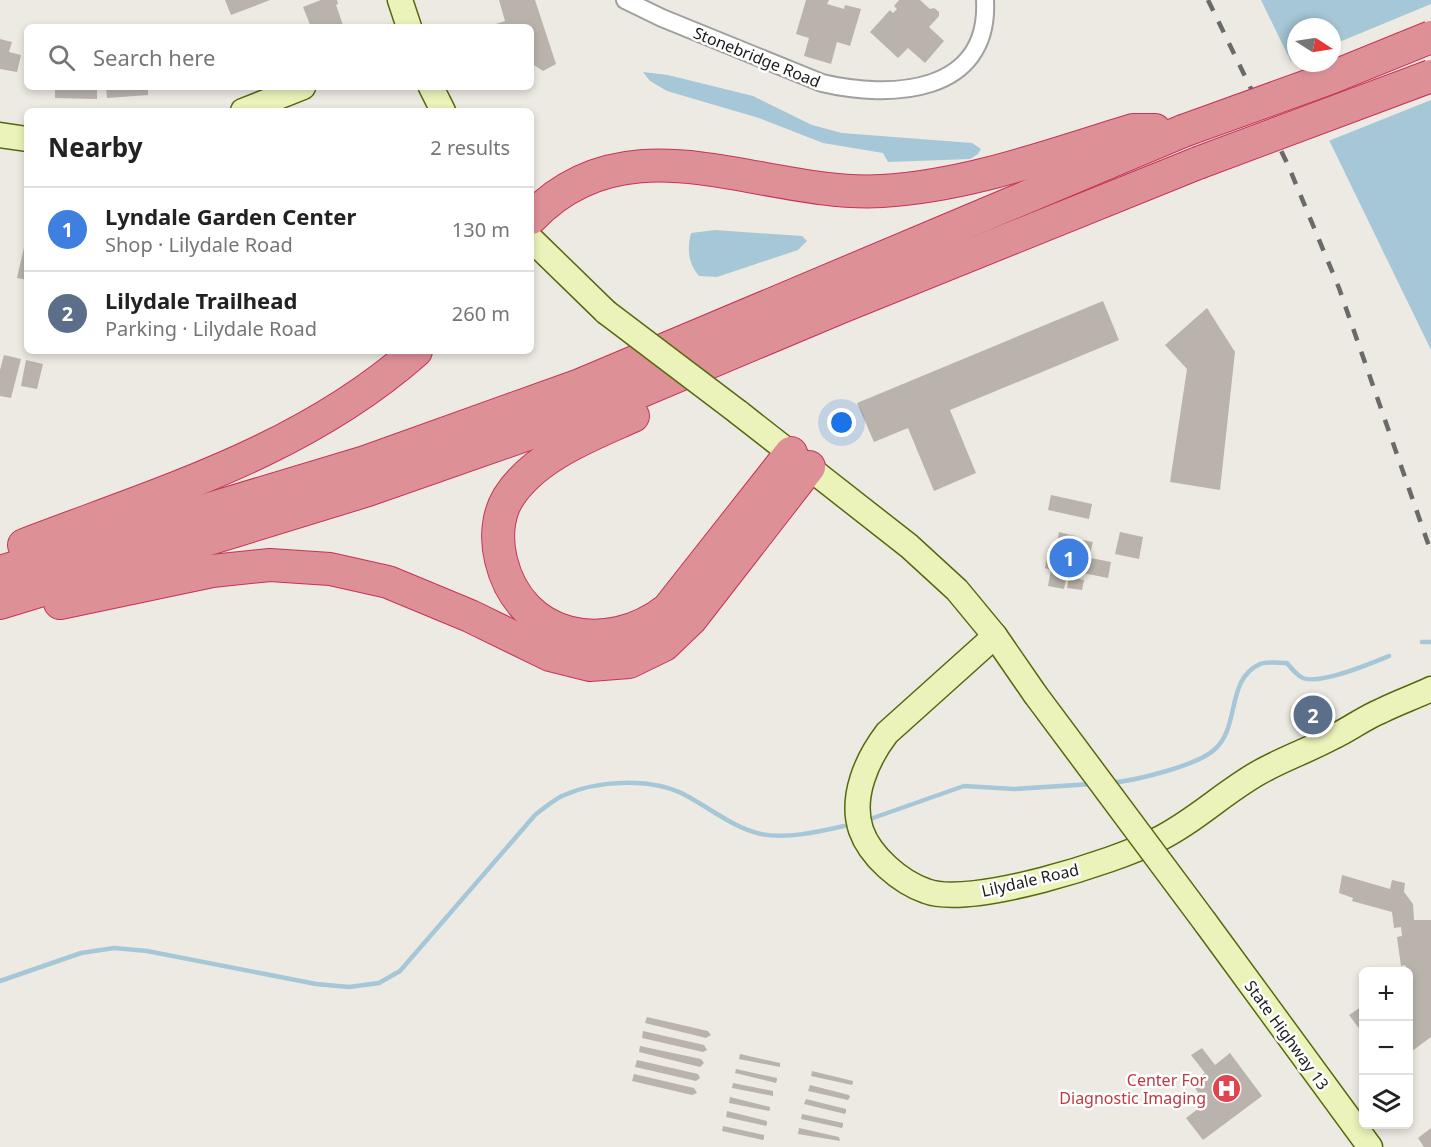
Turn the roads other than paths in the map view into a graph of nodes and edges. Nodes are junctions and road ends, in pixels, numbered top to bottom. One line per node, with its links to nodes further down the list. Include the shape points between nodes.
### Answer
1 (400, 0): 4 (street)
2 (625, 0): 3 (street, Stonebridge Road, via 822,83 899,90 935,83 964,63 981,32)
3 (986, 0)
4 (408, 24)
5 (1431, 37): 11 (highway, bridge)
6 (1431, 76): 14 (highway, bridge)
7 (296, 90): 9 (street)
8 (432, 90): 10 (street)
9 (250, 108)
10 (441, 108)
11 (1183, 131): 15 (highway, via 1133,130 995,172 881,191 820,190 677,164 628,166 599,173); 20 (highway, via 580,386 365,462)
12 (0, 135): 13 (street)
13 (24, 139)
14 (1185, 168): 18 (highway, via 1111,214 764,359 602,430 553,456 522,480 507,499 497,543 508,582 521,603 538,617 580,636 623,634 649,624 668,609); 21 (highway, via 594,411 368,489)
15 (534, 215)
16 (534, 242): 18 (street, State Highway 13, bridge, via 606,312)
17 (412, 354): 19 (highway, via 351,402 259,454)
18 (800, 460): 22 (highway, via 691,619 664,645 629,662 590,665 550,655 388,582 330,569 270,565 212,571); 23 (street, State Highway 13, via 909,546 957,590)
19 (0, 554)
20 (0, 572)
21 (0, 603)
22 (0, 616)
23 (995, 636): 24 (street, Lilydale Road, via 887,734 865,768 859,800 861,830 875,856 926,892 960,896 1052,878 1114,859 1159,839 1262,771); 25 (street, State Highway 13, bridge)
24 (1431, 689)
25 (1370, 1147)

